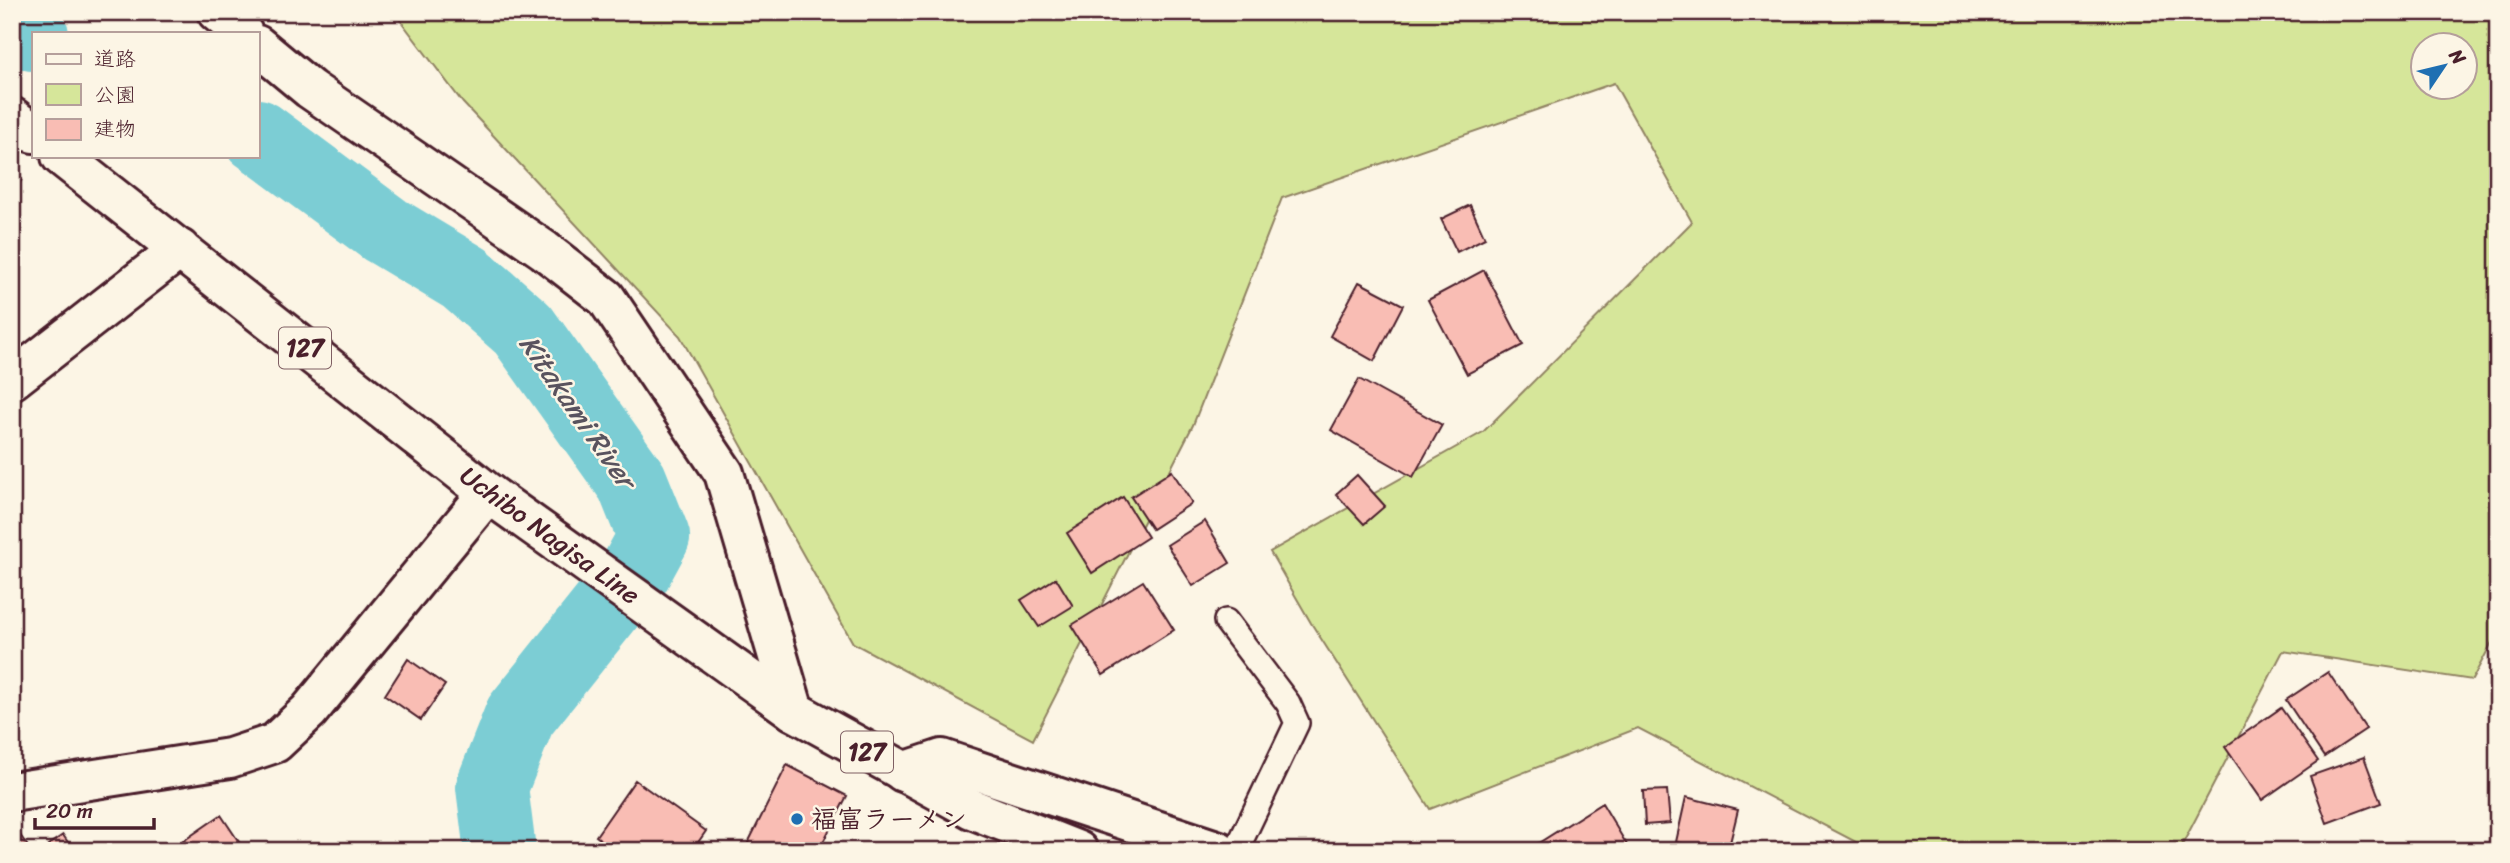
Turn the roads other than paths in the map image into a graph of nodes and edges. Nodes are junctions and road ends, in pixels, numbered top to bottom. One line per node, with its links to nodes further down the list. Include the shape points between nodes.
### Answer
1 (217, 12): 2 (main road)
2 (242, 32)
3 (259, 47): 11 (main road, via 310,89 606,298 724,473)
4 (12, 117): 5 (main road)
5 (32, 133)
6 (64, 158): 7 (main road, Uchibo Nagisa Line / 127)
7 (180, 249): 8 (main road); 9 (main road, Uchibo Nagisa Line / 127)
8 (12, 380)
9 (488, 493): 11 (main road, Uchibo Nagisa Line / 127); 13 (main road, via 310,711 275,743 230,758)
10 (1226, 621): 16 (lane, via 1288,703 1297,723)
11 (794, 711): 12 (main road, Uchibo Nagisa Line / 127)
12 (903, 772): 14 (main road, Uchibo Nagisa Line / 127, via 972,809); 15 (main road, via 942,760)
13 (12, 792)
14 (1078, 851)
15 (1219, 851)
16 (1236, 851)

